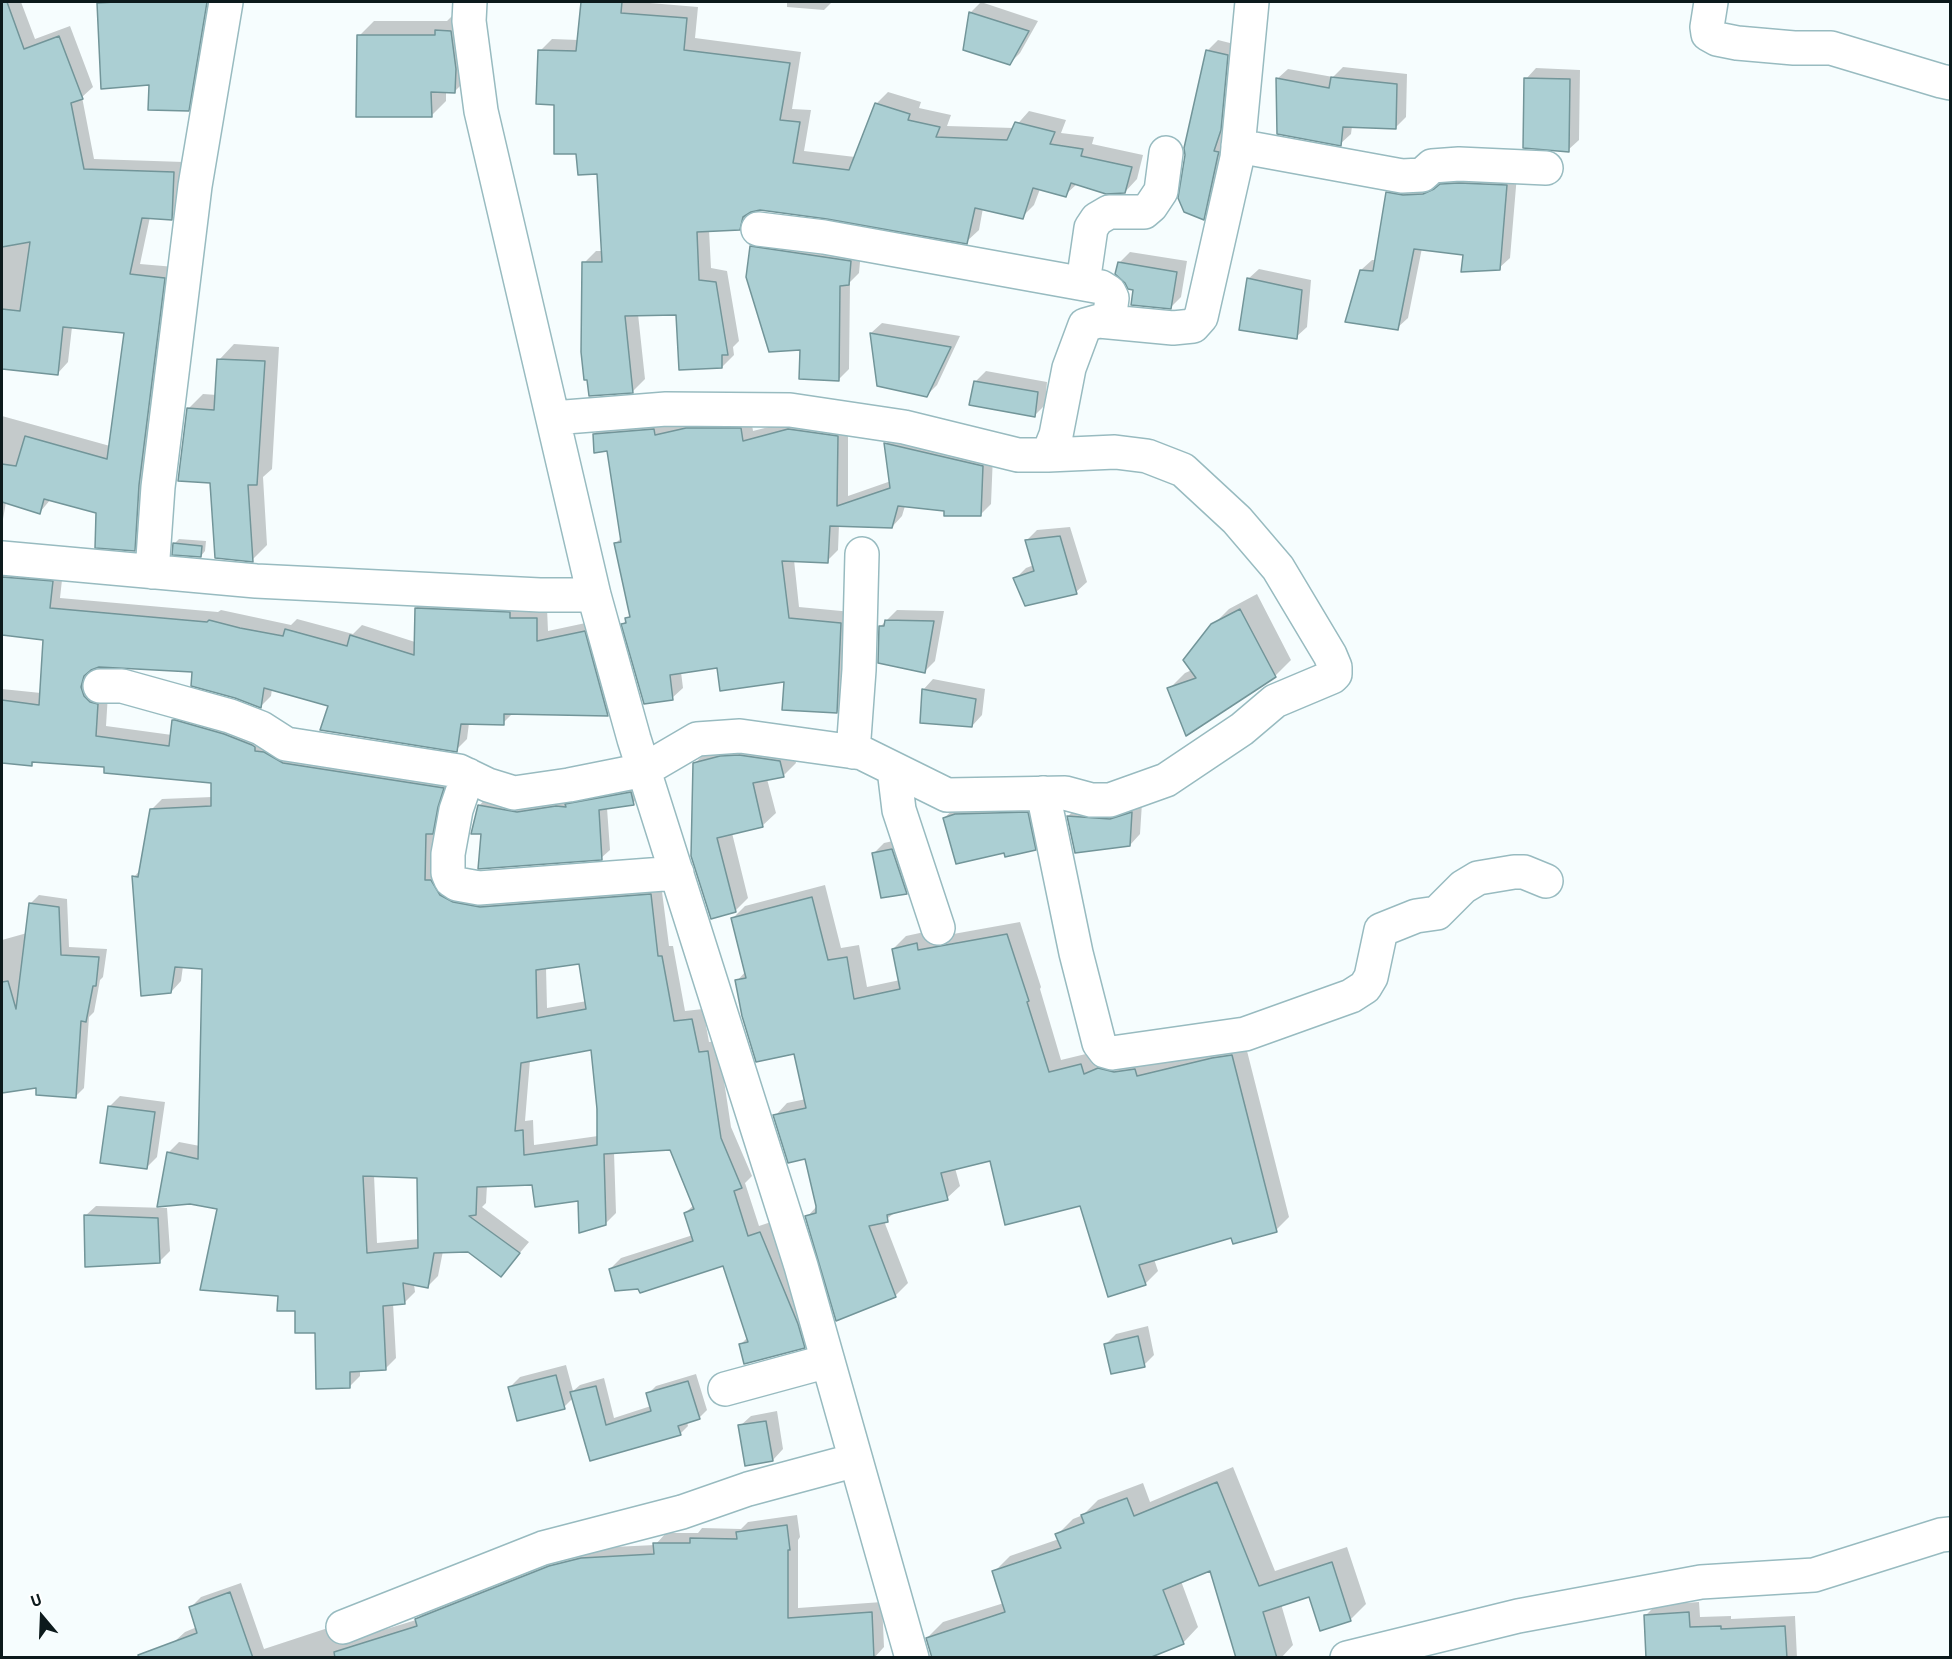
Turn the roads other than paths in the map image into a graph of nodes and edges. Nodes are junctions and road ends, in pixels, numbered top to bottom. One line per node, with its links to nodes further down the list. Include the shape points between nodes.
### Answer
1 (226, 2): 16 (street, via 193,197 158,487)
2 (470, 2): 12 (street, via 481,111)
3 (1252, 2): 6 (street)
4 (1711, 2): 5 (street, via 1708,34 1717,39 1832,48)
5 (1950, 82)
6 (1238, 146): 8 (street, via 1401,176 1422,175 1432,165); 11 (street, via 1201,317 1193,326 1173,328)
7 (1166, 153): 10 (street, via 1161,191 1151,206 1144,212 1109,212 1091,228)
8 (1546, 168)
9 (758, 229): 10 (street)
10 (1083, 283): 11 (street, via 1109,292)
11 (1109, 322): 13 (street, via 1085,326 1069,368 1056,435)
12 (553, 418): 13 (street, via 666,409 789,410 904,427 1018,455); 17 (street)
13 (1048, 455): 23 (street, via 1115,452 1147,456 1183,470 1237,520 1278,568 1330,655 1335,674 1275,701 1242,729 1166,780 1110,800)
14 (862, 554): 19 (street)
15 (2, 558): 16 (street)
16 (152, 572): 17 (street)
17 (594, 595): 20 (street)
18 (100, 686): 22 (street, via 122,686 230,716 261,728 286,744 436,766)
19 (854, 733): 20 (street, via 697,739); 21 (street, via 862,753)
20 (640, 757): 22 (street, via 569,785 514,793); 24 (street)
21 (894, 769): 23 (street, via 947,795); 26 (street, via 899,810)
22 (468, 775): 24 (street, via 456,810 448,854 448,873 457,884 478,888)
23 (1043, 794): 25 (street, via 1093,1021 1101,1048 1112,1053 1245,1034 1351,996 1365,987 1371,977 1381,930 1416,916 1437,913 1462,887 1478,878 1524,872)
24 (676, 873): 27 (street)
25 (1546, 881)
26 (938, 928)
27 (828, 1361): 28 (street); 29 (street)
28 (725, 1389)
29 (856, 1460): 31 (street, via 543,1548); 32 (street)
30 (1950, 1534): 33 (street, via 1814,1575 1701,1582 1518,1616)
31 (343, 1627)
32 (912, 1658)
33 (1347, 1658)

